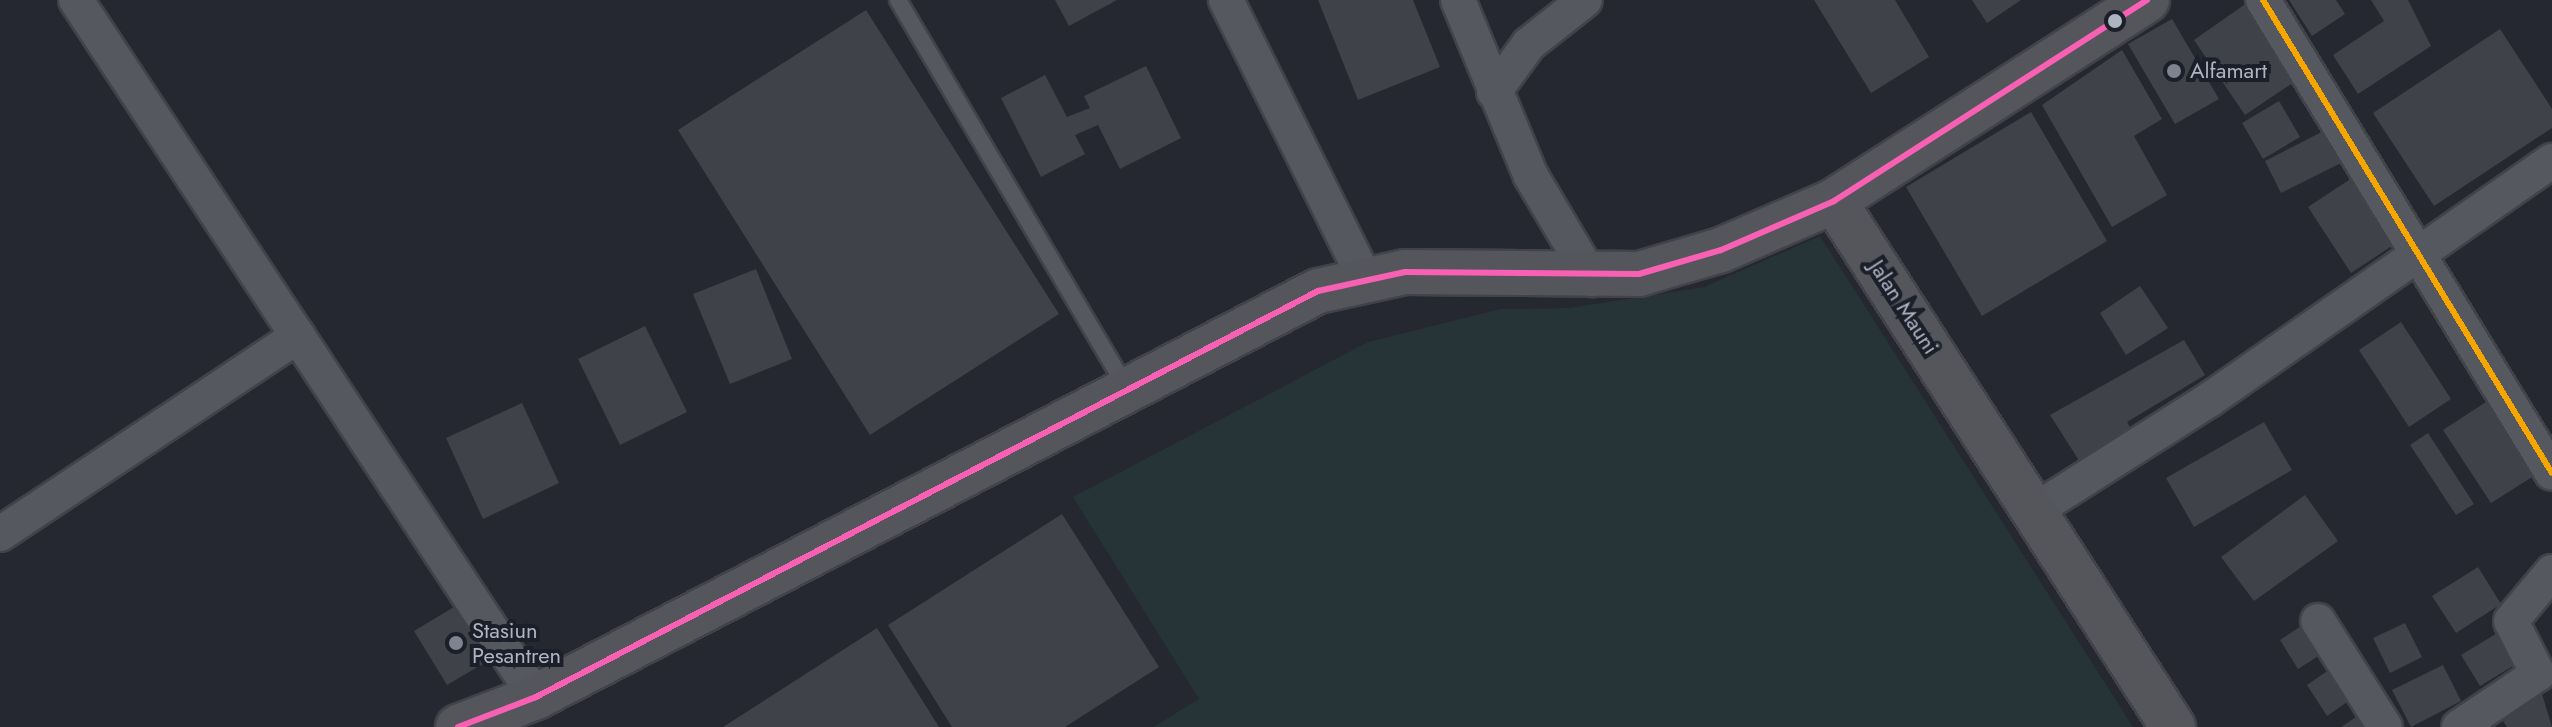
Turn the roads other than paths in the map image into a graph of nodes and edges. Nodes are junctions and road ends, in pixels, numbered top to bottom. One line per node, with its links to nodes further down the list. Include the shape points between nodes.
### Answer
1 (76, 0): 14 (street)
2 (898, 0): 15 (lane)
3 (1226, 0): 12 (street)
4 (1458, 0): 8 (street)
5 (1585, 0): 8 (street, via 1529,44)
6 (2147, 0): 10 (main road)
7 (2263, 0): 11 (street)
8 (1494, 92): 13 (street, via 1531,176)
9 (2552, 161): 11 (street)
10 (1834, 201): 13 (main road, via 1676,266); 17 (main road, Jalan Mauni)
11 (2422, 255): 16 (street); 17 (street)
12 (1364, 277): 13 (main road, via 1427,271); 15 (main road, via 1318,291)
13 (1592, 279)
14 (298, 336): 18 (street); 21 (street)
15 (1128, 389): 21 (main road)
16 (2552, 473)
17 (2037, 509): 23 (main road, Jalan Mauni)
18 (0, 534)
19 (2552, 572): 25 (street, via 2511,621 2538,674)
20 (2318, 621): 24 (street)
21 (536, 697): 22 (main road)
22 (458, 727)
23 (2173, 727)
24 (2385, 727)
25 (2459, 727)

